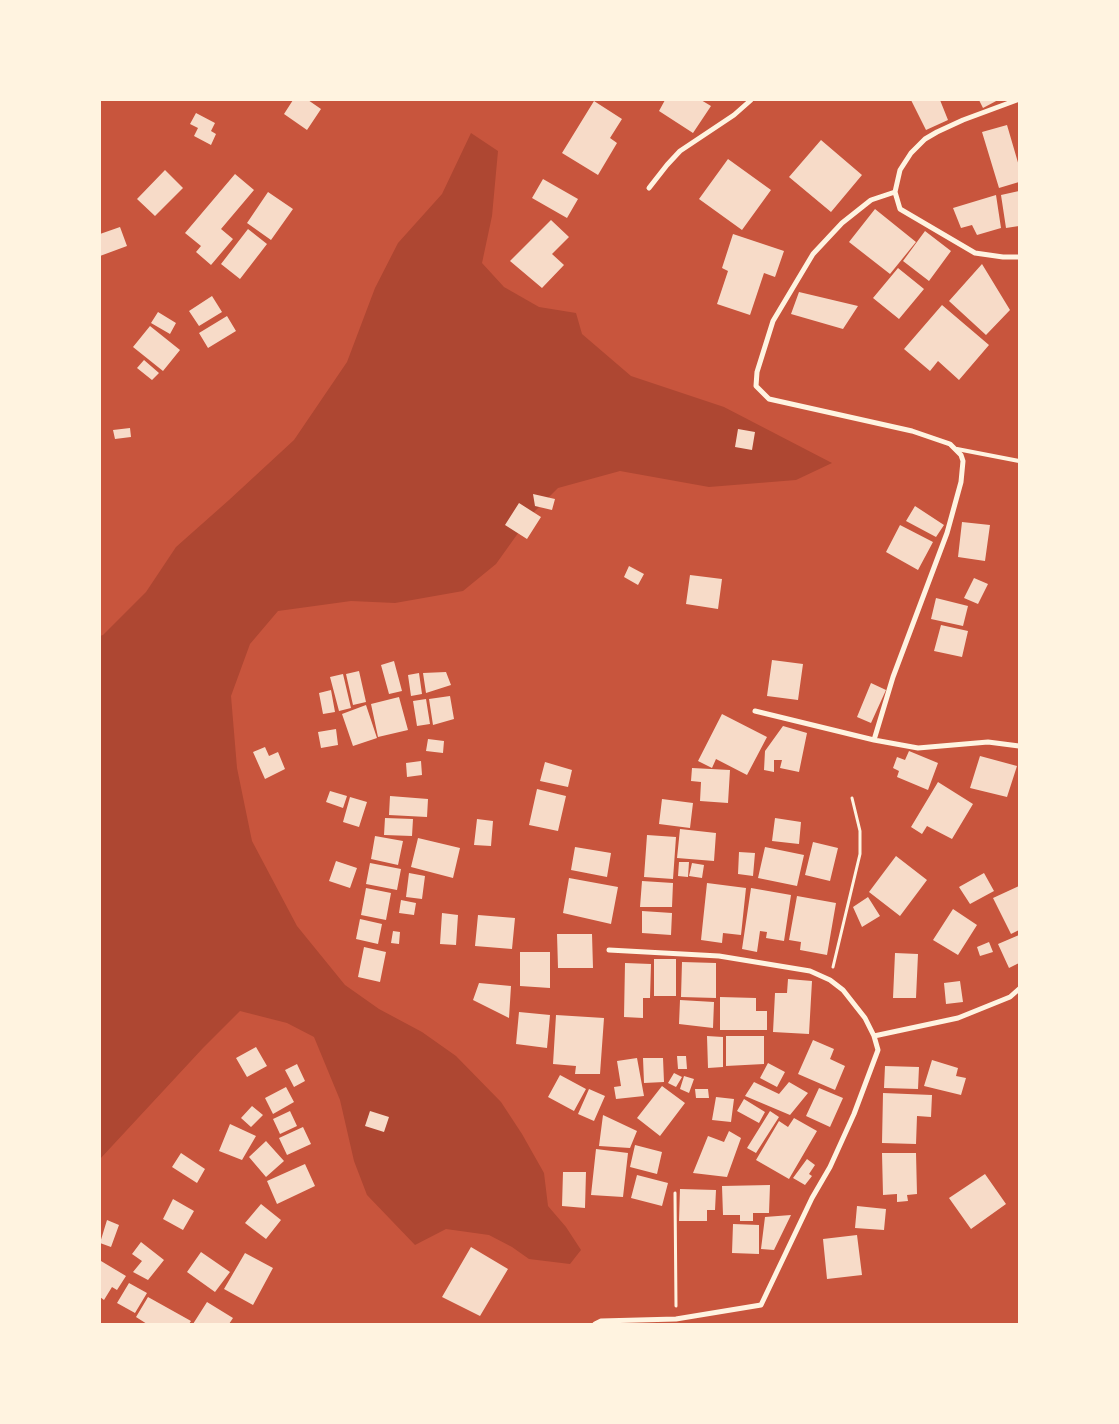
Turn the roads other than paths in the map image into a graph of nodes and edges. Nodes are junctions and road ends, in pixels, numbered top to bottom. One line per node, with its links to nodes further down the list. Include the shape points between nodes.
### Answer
1 (752, 100): 3 (street, via 680,151)
2 (1017, 100): 4 (street, via 963,120 925,139 900,170)
3 (649, 188)
4 (895, 192): 5 (street, via 900,208 975,253); 6 (street, via 871,200 842,223 813,254 773,321 756,372 756,386 770,399 912,431)
5 (1019, 257)
6 (957, 449): 7 (lane); 9 (street, via 963,468 947,533 893,677)
7 (1019, 461)
8 (755, 712): 9 (street)
9 (874, 740): 10 (street, via 918,748 988,742)
10 (1019, 745)
11 (609, 950): 13 (street, via 719,956 810,971 843,990)
12 (1019, 989): 13 (street, via 958,1018)
13 (874, 1036): 14 (street, via 878,1050 854,1114 761,1305 676,1319 601,1321)
14 (595, 1324)

